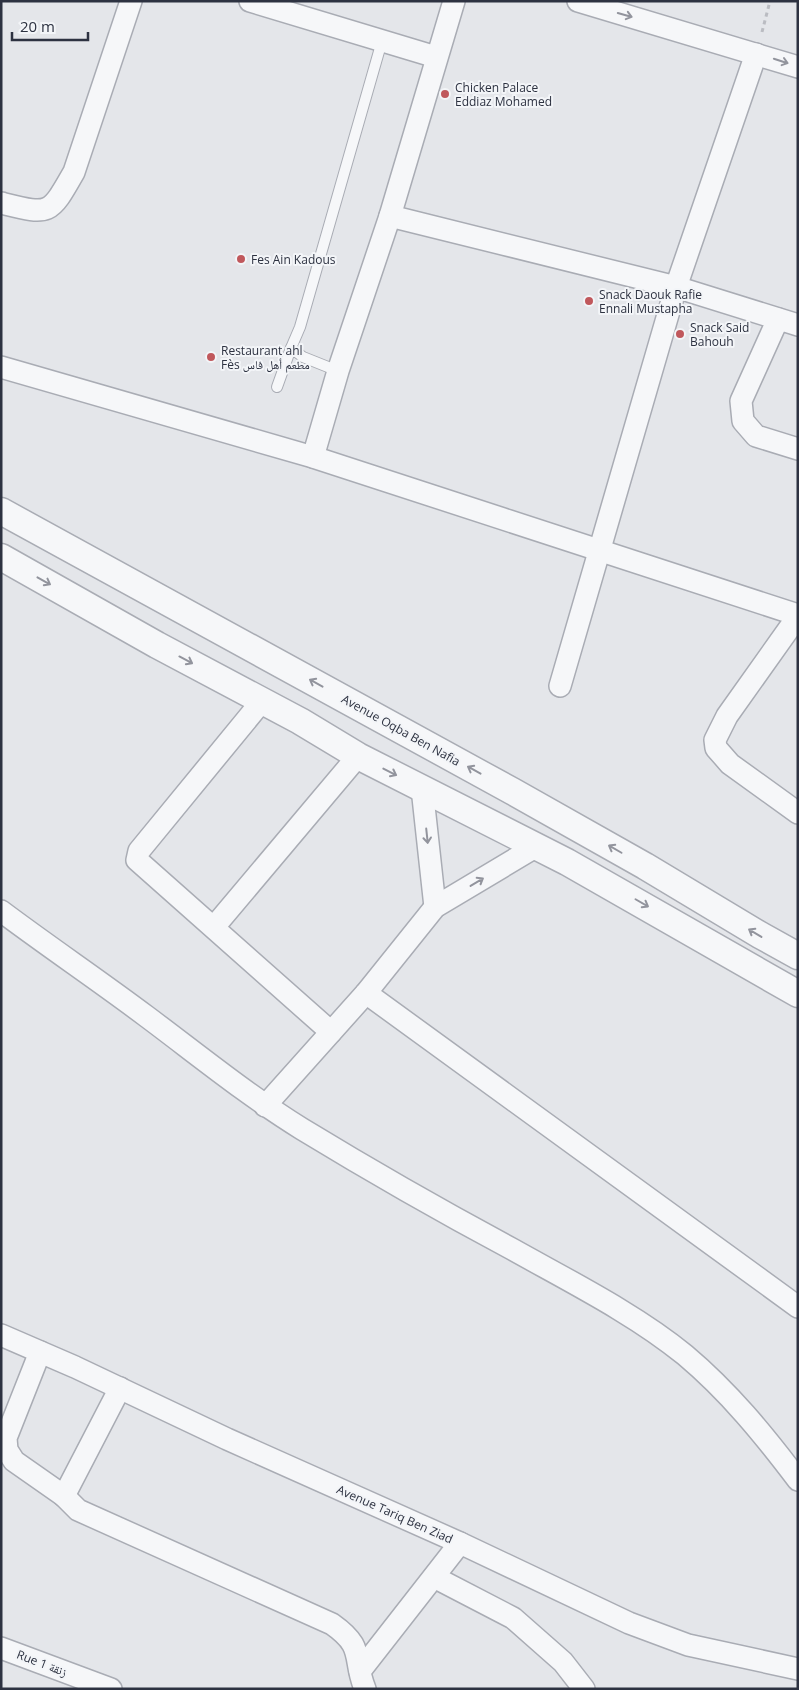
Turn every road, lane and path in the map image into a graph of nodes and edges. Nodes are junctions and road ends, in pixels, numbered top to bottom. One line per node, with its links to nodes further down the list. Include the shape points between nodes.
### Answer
1 (131, 1): 10 (street, via 74,172 56,202 42,211)
2 (250, 1): 6 (street)
3 (454, 1): 8 (street)
4 (578, 1): 7 (street, one-way to 7)
5 (770, 1): 7 (path)
6 (382, 41): 8 (street); 14 (lane, via 300,327)
7 (756, 54): 9 (street, one-way to 9); 12 (street)
8 (436, 57): 11 (street)
9 (798, 67)
10 (1, 203)
11 (390, 216): 12 (street); 16 (street)
12 (676, 286): 13 (street); 21 (street)
13 (788, 322): 18 (street, via 741,402 743,421 756,436)
14 (291, 348): 16 (lane, via 303,357); 17 (lane)
15 (1, 367): 19 (street)
16 (338, 371): 19 (street)
17 (277, 387)
18 (798, 449)
19 (313, 457): 21 (street)
20 (1, 511): 33 (street, Avenue Oqba Ben Nafia, one-way to 20, via 512,791)
21 (599, 551): 23 (street); 24 (street)
22 (1, 557): 25 (street, one-way to 25)
23 (798, 616): 28 (street, via 727,716 714,740 726,760)
24 (560, 686)
25 (262, 701): 26 (street); 32 (street, via 139,851 137,860)
26 (358, 756): 27 (street, one-way to 27); 32 (street)
27 (422, 788): 29 (street); 30 (street, one-way to 30)
28 (798, 813)
29 (537, 846): 30 (street, one-way to 29); 35 (street, one-way to 35)
30 (435, 908): 34 (street)
31 (1, 911): 37 (street)
32 (214, 927): 36 (street)
33 (798, 956)
34 (366, 992): 36 (street); 38 (street)
35 (798, 994)
36 (331, 1032): 37 (street)
37 (265, 1106): 42 (street, via 657,1335 719,1385)
38 (798, 1307)
39 (1, 1335): 40 (street, Avenue Tariq Ben Ziad)
40 (40, 1352): 41 (street, Avenue Tariq Ben Ziad); 43 (street, via 6,1438 7,1450 14,1461)
41 (120, 1388): 43 (street); 44 (street, Avenue Tariq Ben Ziad)
42 (798, 1480)
43 (64, 1496): 48 (street, via 78,1510 332,1624 353,1643)
44 (460, 1543): 45 (street); 47 (street, Avenue Tariq Ben Ziad, via 629,1623 688,1645)
45 (434, 1577): 48 (street); 50 (street, via 513,1618 563,1662)
46 (1, 1648): 49 (street, Rue 1 زنقة)
47 (798, 1668)
48 (363, 1680)
49 (111, 1689)
50 (584, 1689)

